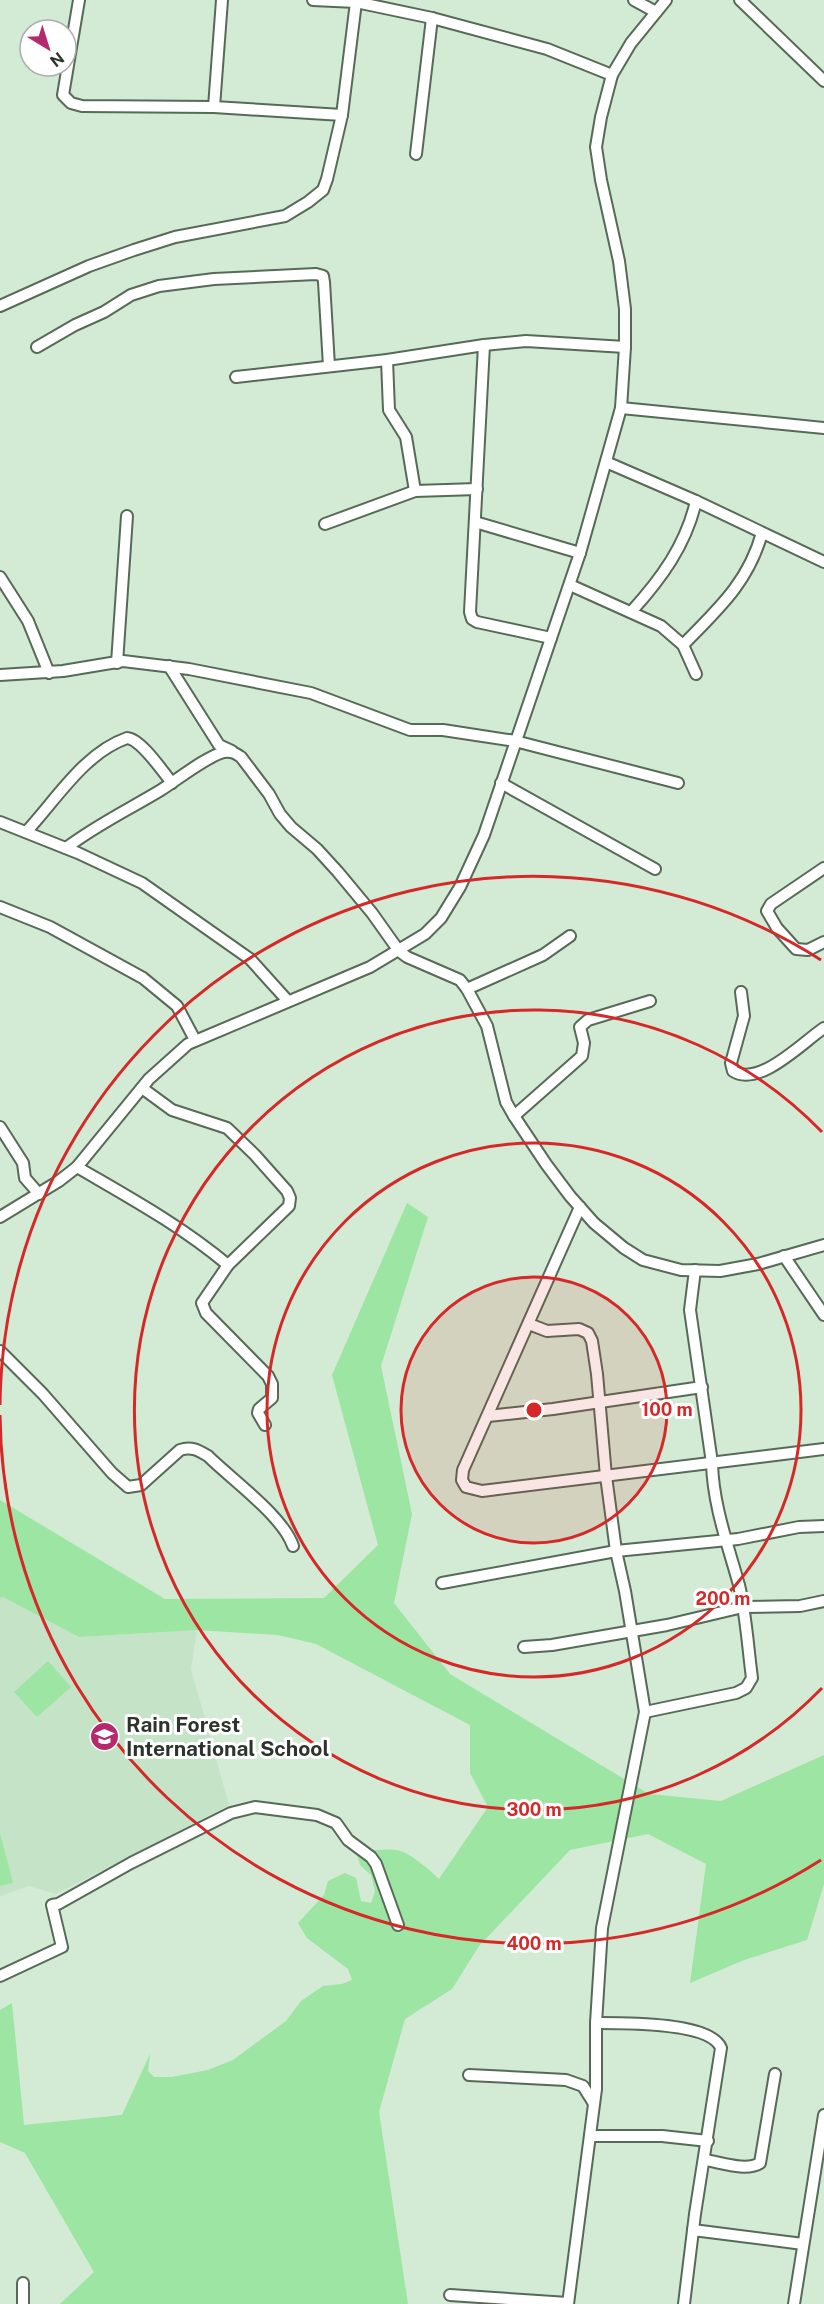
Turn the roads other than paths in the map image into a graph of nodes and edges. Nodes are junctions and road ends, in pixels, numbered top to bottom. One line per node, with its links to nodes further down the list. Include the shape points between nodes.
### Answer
1 (79, 0): 12 (street, via 63,95 71,103)
2 (222, 0): 12 (street)
3 (313, 0): 7 (street)
4 (634, 0): 8 (street)
5 (666, 0): 8 (street)
6 (740, 0): 11 (street)
7 (356, 2): 9 (street); 13 (street)
8 (656, 12): 10 (street)
9 (432, 18): 10 (street, via 547,49); 14 (street)
10 (612, 75): 18 (street, via 597,147 619,261)
11 (824, 81)
12 (214, 107): 13 (street)
13 (342, 115): 15 (street, via 323,190 285,216 175,237 89,266)
14 (416, 154)
15 (0, 306)
16 (484, 345): 18 (street, via 526,341); 19 (street); 25 (street)
17 (37, 347): 20 (street, via 131,295 159,286 316,274 323,276 324,282)
18 (625, 347): 22 (street)
19 (387, 360): 20 (street); 26 (street, via 389,410 406,437)
20 (329, 366): 21 (street)
21 (236, 377)
22 (621, 408): 23 (street); 24 (street)
23 (824, 428)
24 (606, 462): 27 (street); 32 (street)
25 (477, 489): 26 (street); 29 (street)
26 (415, 491): 30 (street)
27 (696, 501): 31 (street); 37 (street, via 675,556)
28 (127, 516): 40 (street)
29 (475, 522): 32 (street); 38 (street, via 472,619)
30 (325, 524)
31 (762, 533): 33 (street); 39 (street, via 755,556 733,593)
32 (580, 553): 35 (street)
33 (824, 562)
34 (0, 577): 36 (street)
35 (570, 585): 37 (street); 38 (street)
36 (4, 589): 42 (street, via 28,621)
37 (631, 612): 39 (street, via 662,626)
38 (551, 638): 45 (street)
39 (683, 645): 43 (street)
40 (117, 663): 41 (street); 42 (street)
41 (169, 666): 45 (street, via 311,693 411,730 443,730); 46 (street, via 219,745)
42 (49, 672): 44 (street)
43 (696, 674)
44 (0, 675)
45 (515, 741): 48 (street); 49 (street)
46 (232, 752): 47 (street, via 222,752); 58 (street, via 241,757 291,827 338,872)
47 (172, 783): 51 (street, via 133,738 121,740 82,767); 52 (street)
48 (501, 783): 54 (street); 58 (street, via 484,835 456,894 441,918)
49 (678, 783)
50 (0, 822): 51 (street)
51 (26, 832): 52 (street)
52 (66, 848): 61 (street, via 131,876 234,946 264,972)
53 (824, 868): 57 (street, via 771,904 767,911 796,950 808,950)
54 (655, 869)
55 (0, 907): 64 (street, via 50,927 143,978 177,1006)
56 (570, 936): 59 (street, via 543,955)
57 (824, 942)
58 (399, 951): 59 (street, via 460,980); 61 (street, via 370,967)
59 (467, 989): 66 (street, via 487,1026 506,1102)
60 (741, 992): 63 (street, via 744,1016 731,1063 733,1071 740,1075 772,1066)
61 (287, 1000): 64 (street)
62 (650, 1001): 66 (street, via 584,1023 580,1027 582,1056)
63 (824, 1028)
64 (195, 1040): 65 (street)
65 (142, 1088): 68 (street); 74 (street, via 172,1110 226,1128 287,1191 289,1206)
66 (514, 1116): 70 (street)
67 (0, 1127): 69 (street, via 23,1163 25,1179)
68 (77, 1167): 69 (street); 74 (street, via 174,1224)
69 (39, 1194): 71 (street)
70 (579, 1207): 75 (street, via 643,1260); 77 (street)
71 (0, 1217)
72 (824, 1245): 73 (street)
73 (784, 1256): 75 (street, via 720,1271); 76 (street)
74 (228, 1265): 82 (street, via 203,1299 202,1308 272,1384 272,1398 258,1413)
75 (695, 1270): 79 (street, via 690,1310)
76 (824, 1315)
77 (529, 1324): 80 (street, via 548,1331 579,1329 588,1333); 81 (street)
78 (0, 1351): 88 (street, via 128,1487 141,1485 180,1450 198,1450 269,1513 291,1538)
79 (702, 1387): 80 (street); 84 (street)
80 (599, 1402): 81 (street); 85 (street)
81 (488, 1416): 85 (street, via 462,1476 463,1484 471,1490)
82 (265, 1425)
83 (824, 1449): 84 (street)
84 (712, 1463): 85 (street); 87 (street, via 712,1484)
85 (606, 1476): 89 (street)
86 (824, 1526): 87 (street)
87 (725, 1539): 89 (street); 92 (street)
88 (293, 1546)
89 (616, 1551): 90 (street); 93 (street)
90 (442, 1583)
91 (824, 1601): 92 (street, via 800,1606)
92 (743, 1607): 93 (street); 95 (street, via 752,1678 746,1688)
93 (632, 1632): 94 (street); 95 (street)
94 (525, 1647)
95 (645, 1712): 98 (street, via 602,1928)
96 (398, 1925): 97 (street, via 376,1864 348,1840 336,1823 317,1815 255,1807 231,1813 52,1905 62,1947)
97 (0, 1976)
98 (596, 2023): 101 (street); 104 (street, via 650,2025 708,2035 719,2042 721,2055)
99 (775, 2073): 105 (street, via 760,2163 746,2167)
100 (469, 2075): 101 (street, via 566,2080 583,2085)
101 (594, 2103): 103 (street)
102 (824, 2115): 107 (street)
103 (590, 2136): 104 (street, via 663,2136); 110 (street)
104 (708, 2141): 105 (street)
105 (705, 2160): 106 (street)
106 (693, 2230): 107 (street); 112 (street)
107 (803, 2244): 113 (street)
108 (24, 2283): 111 (street)
109 (450, 2295): 110 (street)
110 (568, 2303)
111 (23, 2304)
112 (684, 2304)
113 (794, 2304)

